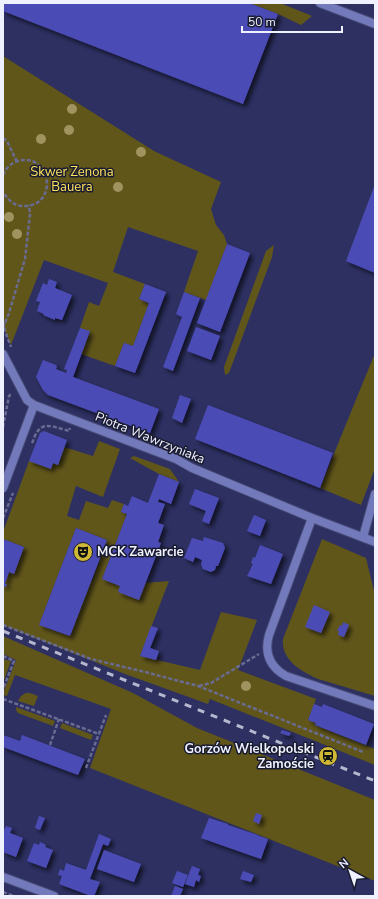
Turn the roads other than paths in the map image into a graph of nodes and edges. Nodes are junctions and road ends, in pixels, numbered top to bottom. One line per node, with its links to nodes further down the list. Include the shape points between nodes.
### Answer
1 (320, 3): 2 (street)
2 (375, 24)
3 (3, 354): 4 (street, via 27,400)
4 (34, 405): 5 (street); 7 (street, Piotra Wawrzyniaka, via 176,459)
5 (3, 488)
6 (375, 494): 8 (street)
7 (312, 518): 8 (street, Piotra Wawrzyniaka); 10 (street, via 267,641 268,656 278,671 286,676)
8 (363, 537): 9 (street, Piotra Wawrzyniaka)
9 (375, 542)
10 (375, 706)
11 (3, 877): 12 (street)
12 (54, 896)

